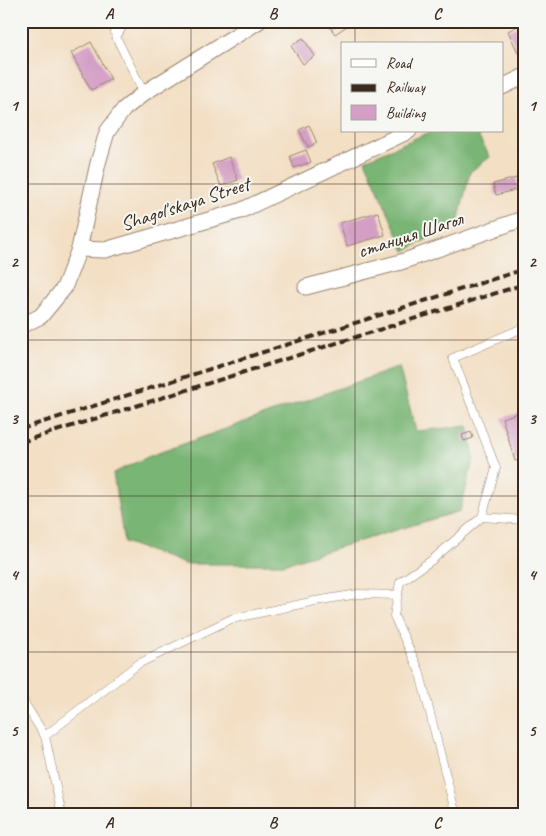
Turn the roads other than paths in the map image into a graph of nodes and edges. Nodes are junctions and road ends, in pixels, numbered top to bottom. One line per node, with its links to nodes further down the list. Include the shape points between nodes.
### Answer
1 (112, 21): 4 (lane)
2 (126, 21): 4 (lane)
3 (260, 21): 7 (street)
4 (116, 38): 7 (lane)
5 (525, 76): 6 (street)
6 (504, 86)
7 (144, 93): 10 (street, via 124,109 107,132)
8 (407, 132): 10 (street, Shagol'skaya Street, via 240,211 104,250)
9 (525, 218): 11 (street, станция Шагол, via 401,262)
10 (79, 249): 12 (street, via 64,288 41,316)
11 (306, 287)
12 (21, 326)
13 (525, 327): 14 (lane, via 453,358 496,468)
14 (482, 517): 15 (lane); 16 (lane, via 432,560 400,582)
15 (525, 520)
16 (398, 594): 18 (lane, via 358,594 231,619 138,664); 20 (lane, via 394,616 419,670)
17 (21, 698): 18 (lane)
18 (45, 736): 19 (lane)
19 (62, 815)
20 (456, 815)

